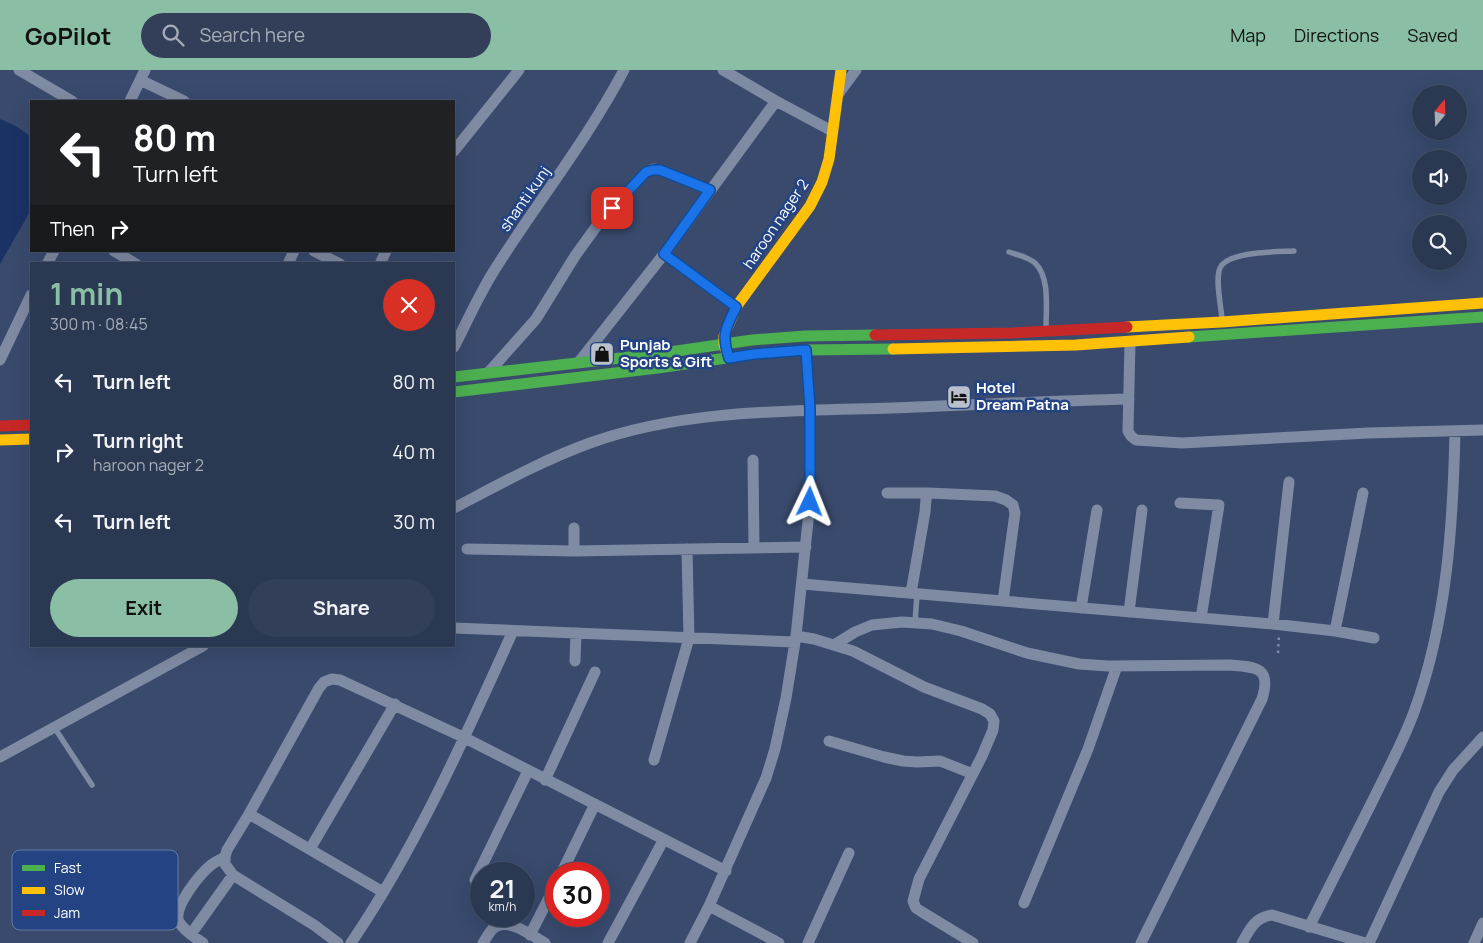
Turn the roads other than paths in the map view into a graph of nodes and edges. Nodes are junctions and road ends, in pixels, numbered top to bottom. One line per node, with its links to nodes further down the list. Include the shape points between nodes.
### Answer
1 (19, 70): 9 (street)
2 (519, 70): 14 (street)
3 (624, 70): 32 (street, shanti kunj, via 588,133 496,267)
4 (723, 70): 12 (street)
5 (841, 70): 8 (main road, haroon nager 2)
6 (856, 70): 8 (street)
7 (142, 75): 10 (street); 11 (street)
8 (837, 96): 13 (main road, haroon nager 2)
9 (70, 100)
10 (130, 100)
11 (182, 100)
12 (776, 101): 13 (street); 15 (street)
13 (832, 131): 25 (main road, haroon nager 2, via 829,159 810,206)
14 (455, 150)
15 (710, 190): 20 (street); 37 (street, via 660,170 646,172 601,220 536,319)
16 (1294, 251): 27 (lane, via 1246,255 1224,261 1218,276)
17 (116, 252): 21 (street)
18 (316, 252): 22 (street)
19 (1009, 252): 28 (lane, via 1035,263 1042,273)
20 (664, 254): 25 (street); 36 (street)
21 (133, 262)
22 (336, 262)
23 (30, 297): 35 (street)
24 (1483, 303): 27 (main road)
25 (736, 307): 31 (main road, haroon nager 2)
26 (1483, 317): 29 (main road)
27 (1222, 322): 28 (main road); 29 (lane)
28 (1047, 332): 31 (main road, via 805,336)
29 (1223, 336): 30 (main road)
30 (1130, 342): 33 (main road); 40 (street)
31 (724, 344): 34 (main road); 36 (main road)
32 (455, 345)
33 (806, 350): 34 (main road); 41 (street)
34 (729, 358): 39 (main road)
35 (0, 360)
36 (579, 362): 37 (main road)
37 (488, 373): 38 (main road)
38 (455, 378)
39 (455, 392)
40 (1129, 399): 41 (street); 45 (street, via 1128,431 1130,436 1144,442)
41 (810, 409): 54 (street, via 688,420 619,435 558,456); 58 (street)
42 (30, 425): 43 (main road)
43 (0, 426)
44 (1483, 430): 45 (street)
45 (1455, 431): 111 (street, via 1450,537 1439,614 1423,684 1402,740)
46 (30, 439): 47 (main road)
47 (0, 440)
48 (753, 460): 59 (street)
49 (1289, 482): 70 (street)
50 (887, 493): 51 (street)
51 (928, 493): 64 (street); 65 (street, via 995,496 1013,505 1015,513)
52 (1363, 493): 73 (street)
53 (1180, 502): 68 (street, via 1219,505)
54 (455, 508)
55 (1097, 510): 66 (street)
56 (1142, 510): 67 (street)
57 (574, 528): 62 (street)
58 (806, 547): 59 (street); 63 (street)
59 (754, 548): 61 (street)
60 (467, 549): 62 (street)
61 (687, 549): 62 (street); 75 (street)
62 (574, 551)
63 (802, 584): 64 (street); 77 (street)
64 (914, 593): 65 (street); 69 (lane)
65 (1003, 601): 66 (street)
66 (1081, 608): 67 (street)
67 (1129, 612): 68 (street)
68 (1201, 618): 70 (street)
69 (915, 623): 78 (street, via 872,625); 81 (street, via 961,631 1027,653 1079,664)
70 (1273, 624): 73 (street)
71 (455, 628): 72 (street)
72 (513, 630): 74 (street); 86 (street)
73 (1335, 631): 76 (street)
74 (576, 633): 75 (street); 80 (street)
75 (689, 638): 77 (street); 89 (street)
76 (1374, 638)
77 (796, 639): 78 (street, via 814,638); 102 (street, via 775,749)
78 (834, 645): 91 (street, via 990,714 994,720 992,730)
79 (201, 647): 84 (street)
80 (575, 661)
81 (1117, 666): 105 (street, via 1088,749); 125 (street, via 1230,664 1258,669 1266,684 1262,699)
82 (595, 672): 92 (street)
83 (395, 704): 86 (street); 95 (street, via 340,680 324,682); 97 (street)
84 (54, 727): 88 (street); 93 (lane)
85 (1483, 737): 127 (street, via 1453,770 1439,792)
86 (465, 738): 90 (street); 104 (street)
87 (829, 741): 91 (street, via 894,759 940,761)
88 (0, 757)
89 (654, 760)
90 (528, 770): 92 (street); 100 (street)
91 (973, 774): 124 (street, via 919,879 913,901 916,908)
92 (545, 780): 94 (street)
93 (92, 785)
94 (595, 804): 96 (street); 101 (street)
95 (249, 814): 97 (street); 99 (street)
96 (664, 840): 102 (street); 120 (street)
97 (310, 850): 104 (street)
98 (849, 853): 123 (street)
99 (225, 857): 103 (street); 108 (street, via 201,875)
100 (484, 862)
101 (567, 862)
102 (726, 870): 107 (street)
103 (233, 875): 112 (street); 116 (street)
104 (384, 892): 117 (street)
105 (1024, 903)
106 (545, 906): 113 (street)
107 (709, 906): 121 (street); 122 (street)
108 (178, 911)
109 (178, 917): 112 (street)
110 (1483, 923): 128 (street)
111 (1309, 927): 114 (street); 126 (street, via 1272,915 1262,916 1254,922)
112 (192, 934): 115 (street)
113 (530, 935): 118 (street, via 512,925 504,925 494,928); 119 (street)
114 (1358, 942)
115 (203, 943)
116 (338, 943)
117 (350, 943)
118 (483, 943)
119 (545, 943)
120 (608, 943)
121 (690, 943)
122 (779, 943)
123 (808, 943)
124 (973, 943)
125 (1141, 943)
126 (1242, 943)
127 (1369, 943)
128 (1474, 943)

